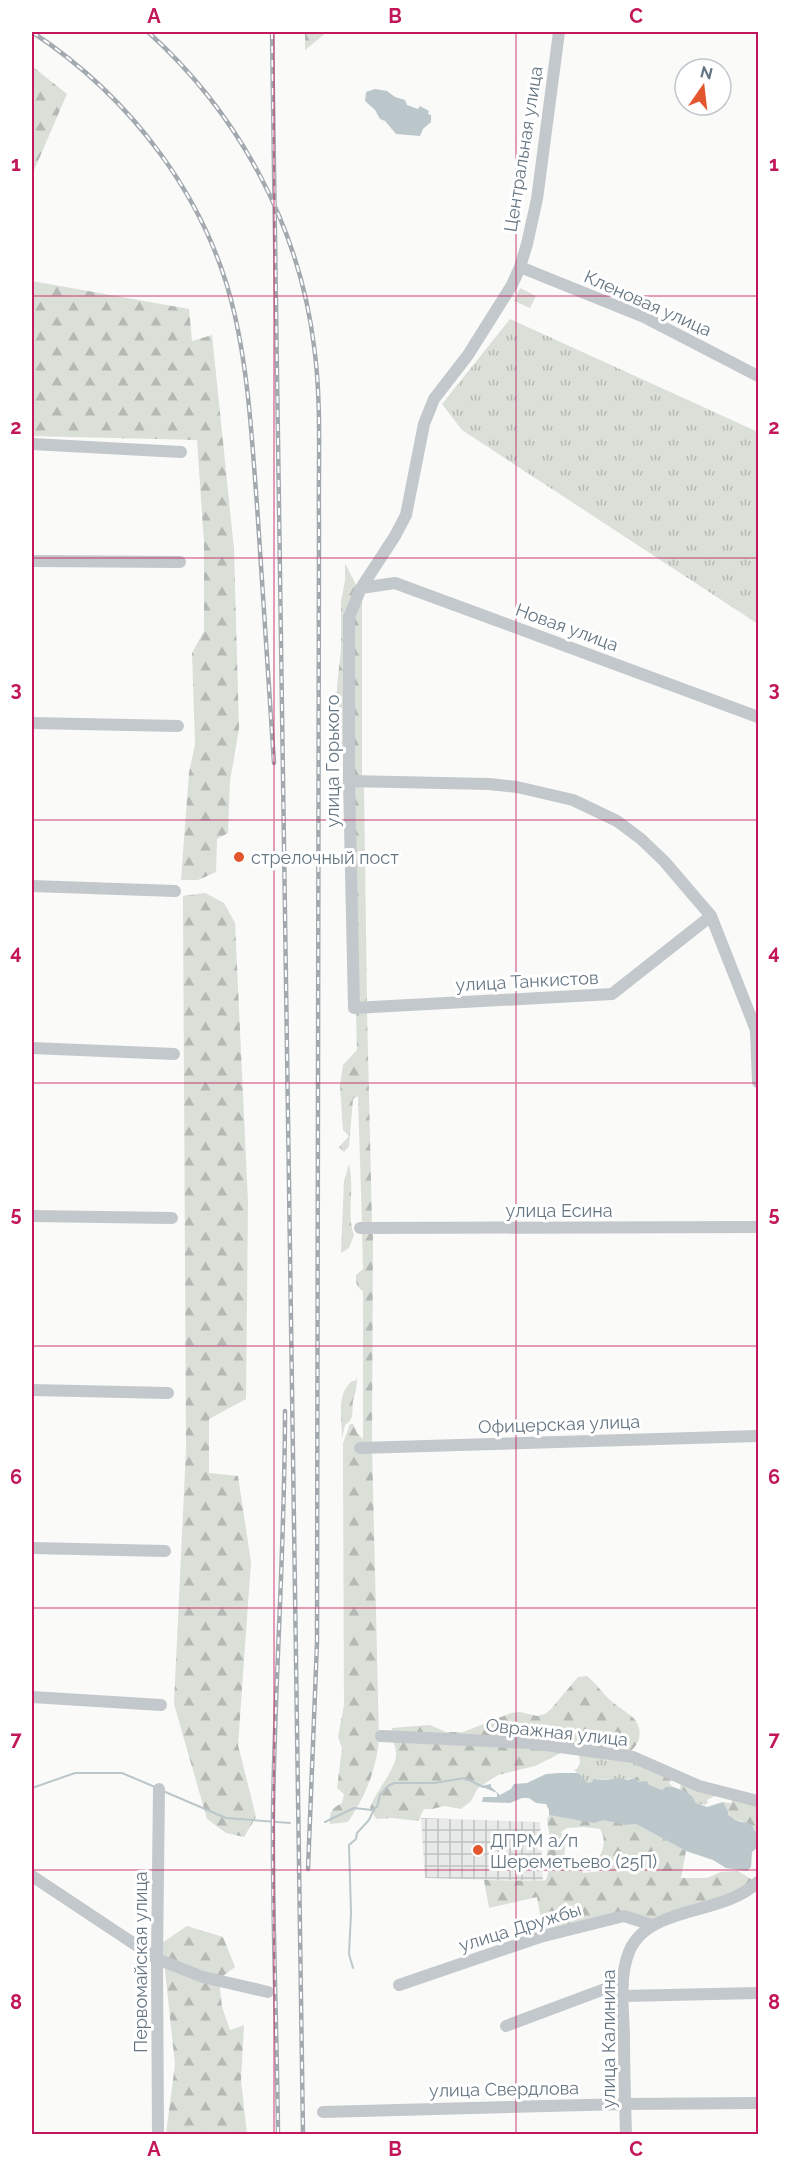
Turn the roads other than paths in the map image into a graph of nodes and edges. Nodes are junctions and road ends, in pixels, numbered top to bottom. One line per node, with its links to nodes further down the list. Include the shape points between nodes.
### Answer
1 (559, 32): 2 (street, Центральная улица, via 537,199)
2 (520, 267): 3 (street, Кленовая улица, via 644,317); 8 (street, Центральная улица, via 468,356 434,399 424,424 406,515)
3 (759, 376)
4 (32, 444): 5 (street)
5 (181, 452)
6 (32, 561): 7 (street)
7 (180, 562)
8 (361, 588): 9 (street, Новая улица, via 395,583); 12 (street, улица Горького, via 349,617)
9 (759, 717)
10 (32, 723): 11 (street)
11 (178, 726)
12 (349, 781): 15 (street, via 489,784 573,800 617,821 641,839); 16 (street, улица Горького)
13 (32, 886): 14 (street)
14 (175, 891)
15 (711, 916): 16 (street, улица Танкистов, via 612,994); 17 (street)
16 (354, 1008)
17 (757, 1032): 20 (street)
18 (32, 1048): 19 (street)
19 (174, 1054)
20 (759, 1082)
21 (32, 1216): 22 (street)
22 (172, 1218)
23 (759, 1227): 24 (street, улица Есина)
24 (360, 1228)
25 (32, 1390): 26 (street)
26 (168, 1393)
27 (759, 1436): 28 (street, Офицерская улица)
28 (360, 1448)
29 (32, 1548): 30 (street)
30 (165, 1551)
31 (32, 1697): 32 (street)
32 (161, 1705)
33 (381, 1736): 35 (street, Овражная улица, via 531,1743 633,1757 699,1786)
34 (159, 1790): 39 (street, Первомайская улица)
35 (759, 1801)
36 (32, 1876): 39 (street)
37 (759, 1882): 38 (street, улица Калинина, via 726,1901)
38 (652, 1925): 40 (street, улица Дружбы, via 624,1916 540,1937); 41 (street, улица Калинина, via 633,1944 626,1961)
39 (157, 1959): 42 (street, via 203,1977); 48 (street, Первомайская улица)
40 (399, 1985)
41 (623, 1990): 43 (street); 44 (street, via 610,1987); 46 (street, улица Калинина)
42 (268, 1992)
43 (759, 1993)
44 (506, 2026)
45 (759, 2103): 46 (street, улица Свердлова)
46 (625, 2104): 47 (street, улица Свердлова); 49 (street, улица Калинина)
47 (323, 2112)
48 (158, 2134)
49 (626, 2134)

